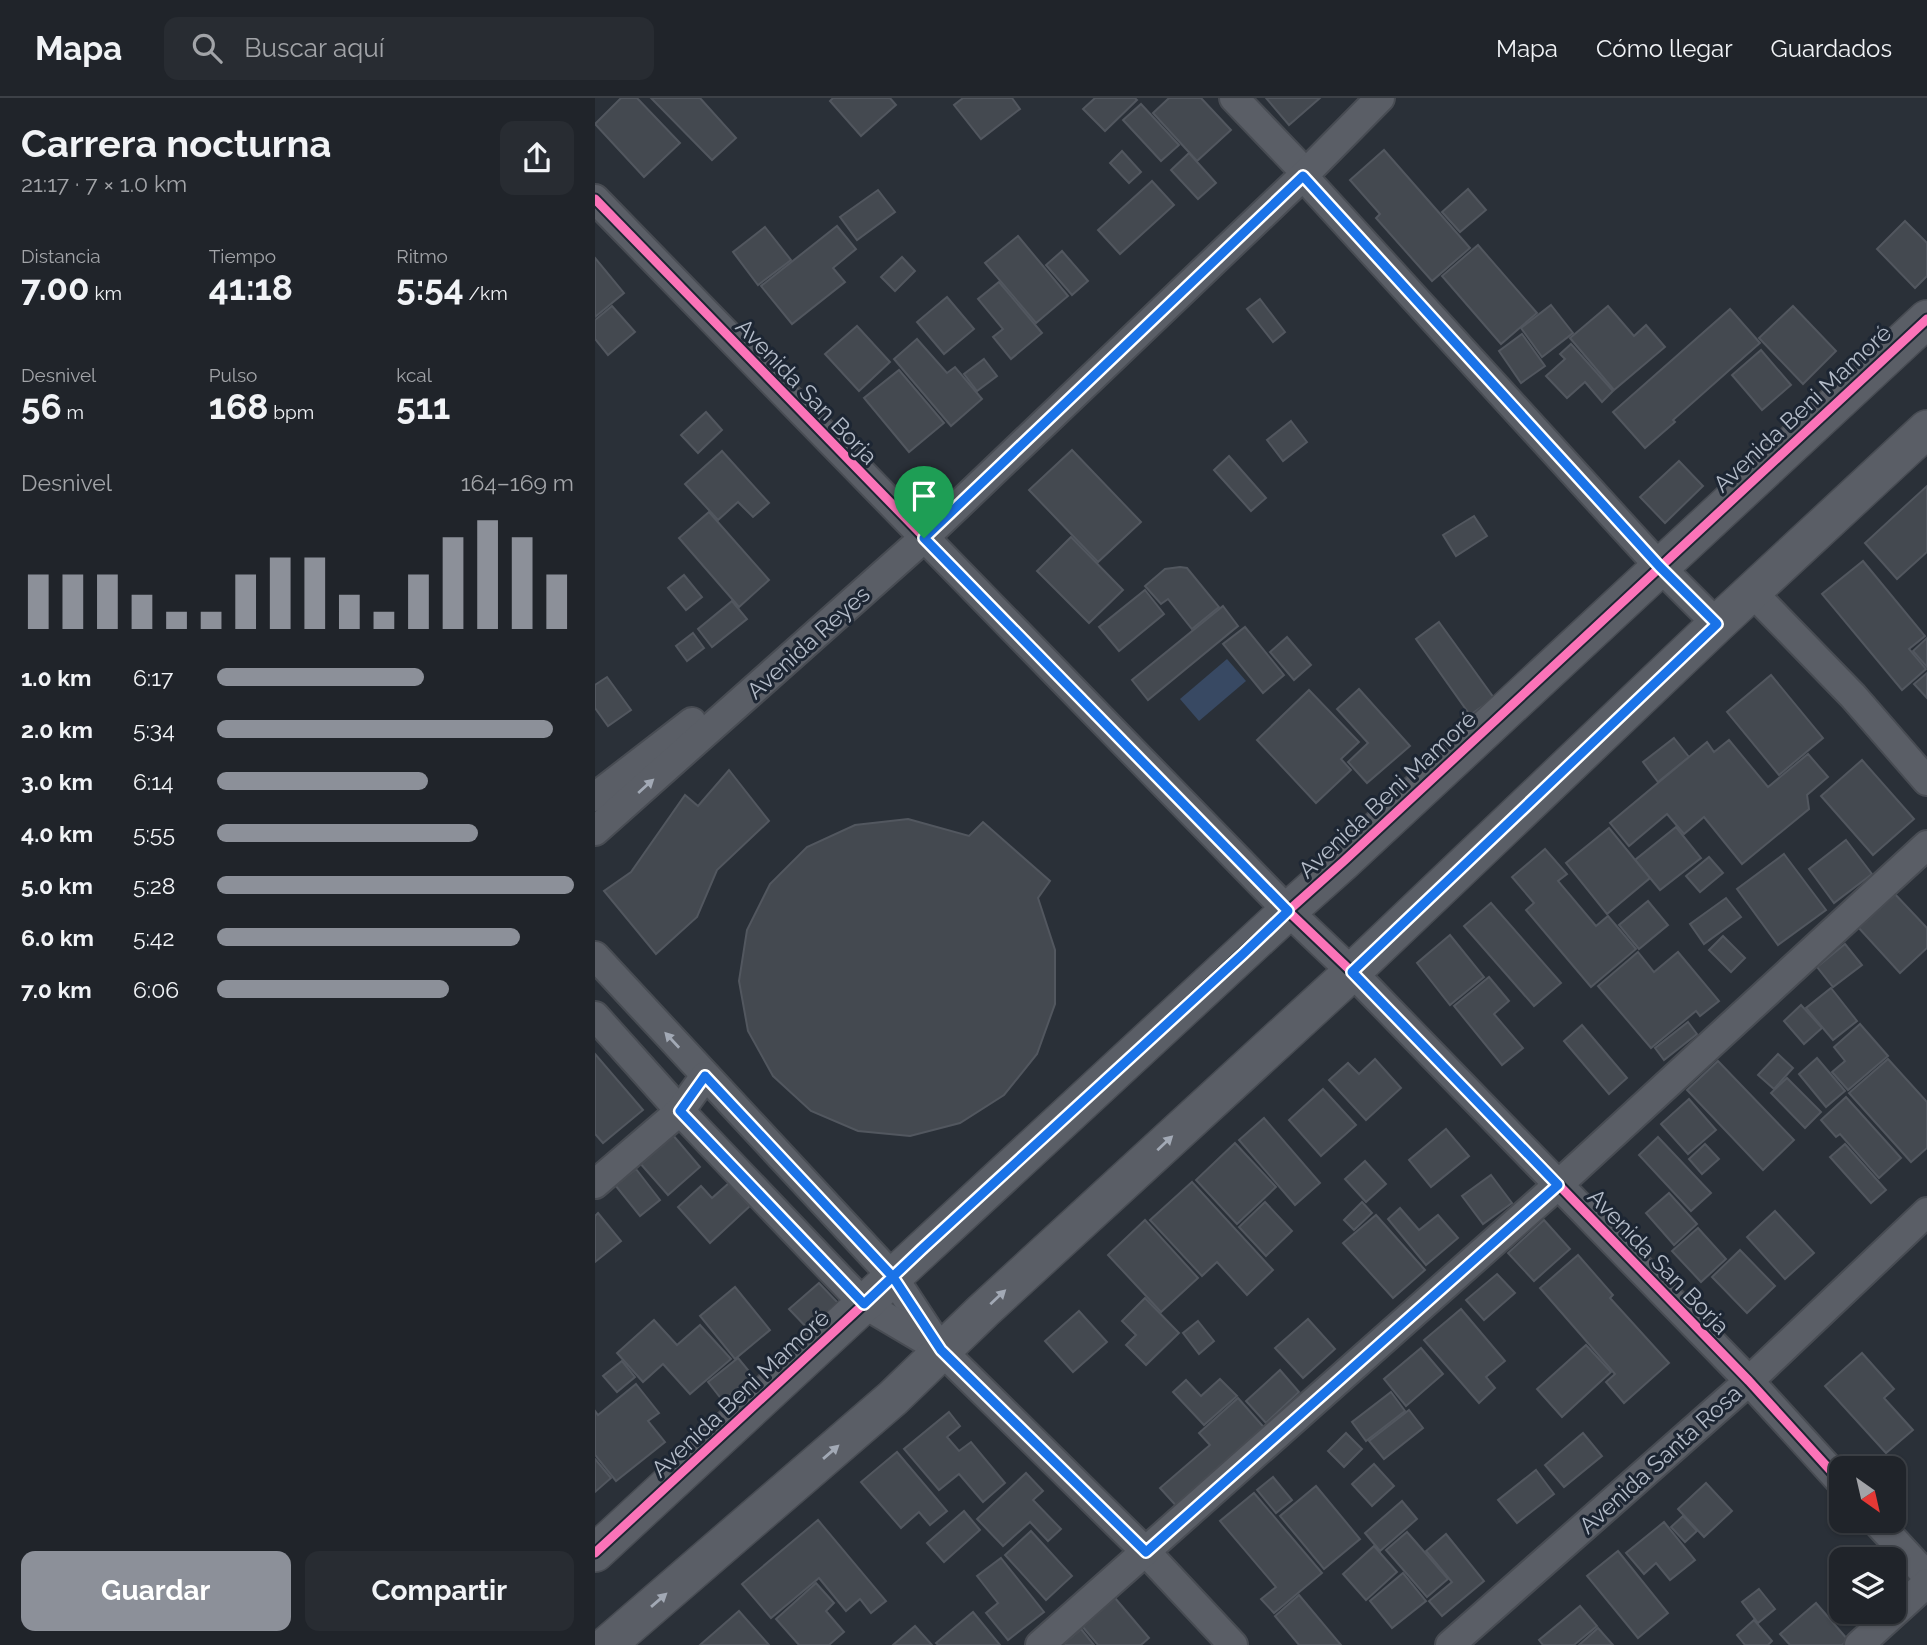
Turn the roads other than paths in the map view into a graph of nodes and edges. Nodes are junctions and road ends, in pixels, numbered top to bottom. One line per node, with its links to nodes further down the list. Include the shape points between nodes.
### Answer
1 (1234, 98): 4 (street)
2 (1362, 98): 4 (street, Avenida Reyes)
3 (1380, 98): 4 (street, Avenida Reyes)
4 (1301, 171): 8 (street, Avenida Reyes); 9 (street)
5 (595, 199): 8 (street, Avenida San Borja)
6 (1927, 318): 9 (street, Avenida Beni Mamoré)
7 (1927, 429): 10 (street)
8 (917, 532): 13 (street, Avenida Reyes, via 726,696); 14 (street, Avenida Reyes, one-way to 8); 16 (street, Avenida San Borja)
9 (1659, 566): 11 (street); 16 (street, Avenida Beni Mamoré)
10 (1752, 592): 11 (street); 12 (street)
11 (1717, 624): 18 (street)
12 (1927, 781)
13 (595, 797)
14 (595, 831)
15 (1927, 845): 23 (street)
16 (1288, 911): 18 (street, Avenida San Borja); 25 (street, Avenida Beni Mamoré)
17 (595, 956): 20 (street, one-way to 17)
18 (1352, 972): 23 (street, Avenida San Borja); 27 (street, one-way to 18)
19 (595, 1016): 21 (street)
20 (705, 1076): 21 (street); 25 (street)
21 (680, 1111): 22 (street); 26 (street)
22 (595, 1184)
23 (1558, 1185): 28 (street, Avenida San Borja); 31 (street)
24 (1927, 1212): 28 (street, Avenida Santa Rosa)
25 (893, 1277): 26 (street, Avenida Beni Mamoré); 27 (street)
26 (864, 1304): 27 (street); 32 (street, Avenida Beni Mamoré)
27 (941, 1350): 31 (street); 35 (street, one-way to 27, via 893,1398)
28 (1749, 1381): 29 (street, Avenida San Borja); 38 (street, Avenida Santa Rosa)
29 (1829, 1469)
30 (1887, 1533): 33 (street)
31 (1146, 1552): 36 (street); 37 (street)
32 (595, 1553)
33 (1927, 1576)
34 (1927, 1583): 39 (street)
35 (607, 1645)
36 (1040, 1645)
37 (1233, 1645)
38 (1450, 1645)
39 (1859, 1645)

